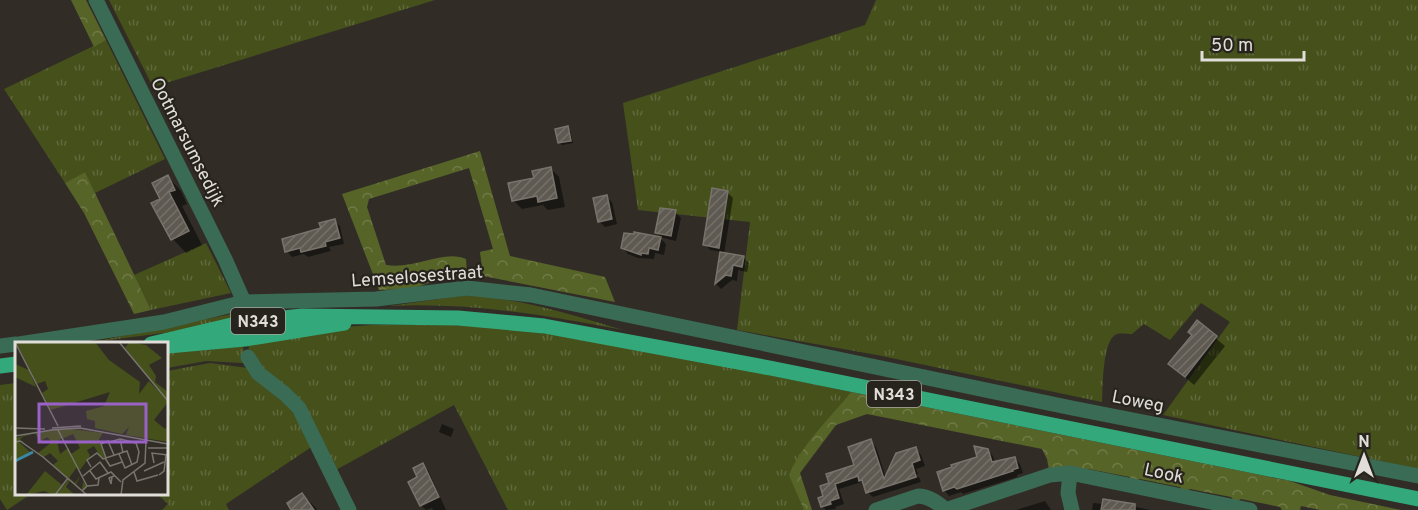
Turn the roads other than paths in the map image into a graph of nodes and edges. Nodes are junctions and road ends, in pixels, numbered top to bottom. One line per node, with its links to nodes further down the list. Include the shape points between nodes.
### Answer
1 (96, 0): 2 (street, Ootmarsumsedijk)
2 (244, 302): 4 (street, Lemselosestraat, via 164,322); 10 (street, Lemselosestraat, via 376,299 482,289 531,295)
3 (367, 318): 5 (main road, N343, via 302,316); 8 (main road, N343, via 244,339); 15 (main road, N343, via 458,318 555,328)
4 (31, 342)
5 (158, 342)
6 (15, 344): 7 (street, Lemselosestraat)
7 (0, 346)
8 (168, 346)
9 (248, 357): 16 (street, via 258,372 299,408)
10 (850, 362): 14 (street, Loweg)
11 (15, 364): 12 (main road)
12 (0, 366)
13 (1070, 473): 18 (street, Look, via 1050,475); 19 (street, via 1068,493); 20 (street, Look)
14 (1418, 476)
15 (1418, 499)
16 (349, 510)
17 (876, 510): 18 (street, Look, via 924,496)
18 (946, 510)
19 (1072, 510)
20 (1250, 510)

